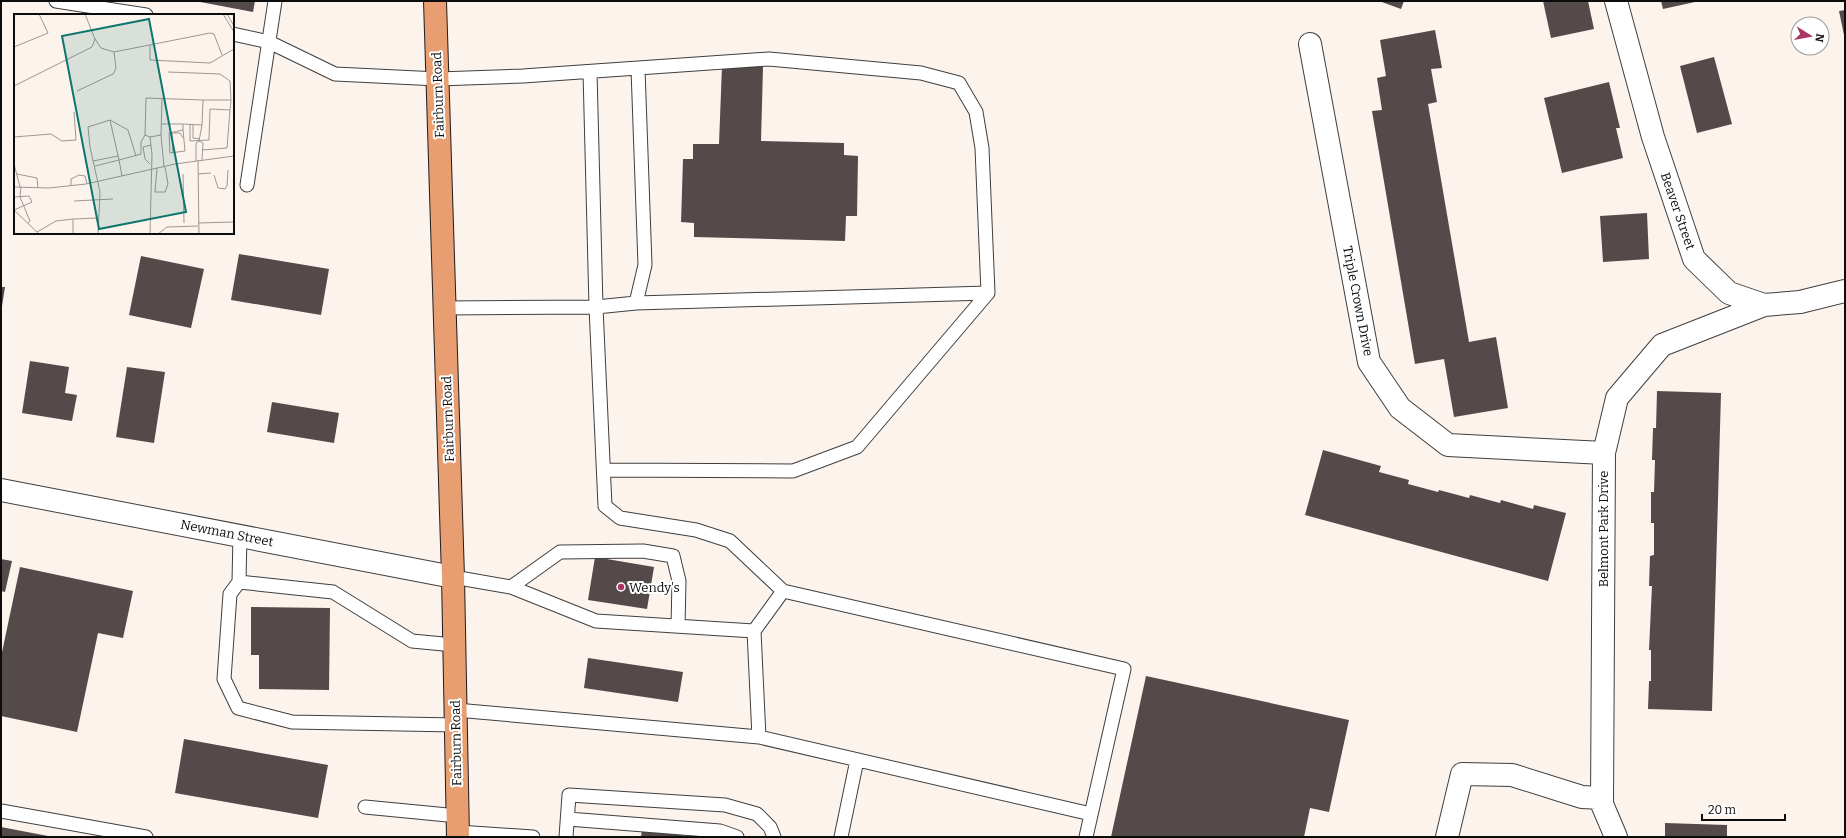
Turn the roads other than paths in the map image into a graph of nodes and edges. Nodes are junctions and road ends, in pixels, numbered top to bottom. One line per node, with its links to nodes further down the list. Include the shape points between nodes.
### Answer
1 (56, 1): 5 (lane)
2 (275, 1): 8 (lane)
3 (436, 1): 12 (main road, Fairburn Road)
4 (1616, 1): 17 (street, Beaver Street, via 1653,137 1694,259 1729,293)
5 (106, 5): 6 (lane)
6 (142, 14)
7 (234, 34): 8 (lane)
8 (269, 42): 12 (lane, via 335,74); 13 (lane)
9 (1310, 44): 20 (street, Triple Crown Drive, via 1369,362 1400,408 1448,445)
10 (638, 69): 11 (lane); 15 (lane, via 769,59 921,73 959,83 976,112 982,148); 16 (lane, via 644,265)
11 (590, 72): 12 (lane); 18 (lane)
12 (438, 79): 19 (main road, Fairburn Road)
13 (247, 185)
14 (1845, 291): 17 (street, Beaver Street, via 1800,302)
15 (988, 293): 16 (lane); 21 (lane, via 857,447 793,471)
16 (636, 303): 18 (lane)
17 (1764, 305): 20 (street, Belmont Park Drive, via 1662,345 1617,398)
18 (596, 307): 19 (lane); 21 (lane)
19 (444, 308): 24 (main road, Fairburn Road)
20 (1604, 453): 34 (street, Belmont Park Drive)
21 (604, 470): 27 (lane, via 605,506 620,518 696,530 730,542)
22 (1, 490): 23 (street, Newman Street)
23 (240, 535): 24 (street, Newman Street); 25 (lane)
24 (452, 577): 26 (lane); 30 (main road, Fairburn Road)
25 (239, 582): 30 (lane, via 333,592 412,640); 31 (lane, via 230,594 224,680 238,708 292,722)
26 (511, 587): 28 (lane, via 596,621); 28 (lane, via 560,552 643,551 674,556 679,581)
27 (783, 591): 29 (lane); 37 (lane, via 1124,669)
28 (678, 626): 29 (lane)
29 (754, 631): 32 (lane)
30 (454, 645): 31 (main road, Fairburn Road)
31 (456, 718): 32 (lane); 39 (main road, Fairburn Road)
32 (759, 737): 33 (lane)
33 (857, 760): 37 (lane); 45 (lane)
34 (1602, 798): 47 (street, via 1582,797 1512,775 1462,774); 48 (street, Belmont Park Drive, via 1602,804)
35 (365, 807): 39 (lane)
36 (1, 811): 40 (lane)
37 (1091, 814): 46 (lane)
38 (568, 819): 42 (lane); 43 (lane, via 720,831); 44 (lane, via 569,795 725,805 757,814 770,827)
39 (458, 828): 41 (lane)
40 (146, 837)
41 (533, 837)
42 (566, 837)
43 (737, 837)
44 (774, 837)
45 (841, 837)
46 (1086, 837)
47 (1447, 837)
48 (1616, 837)

